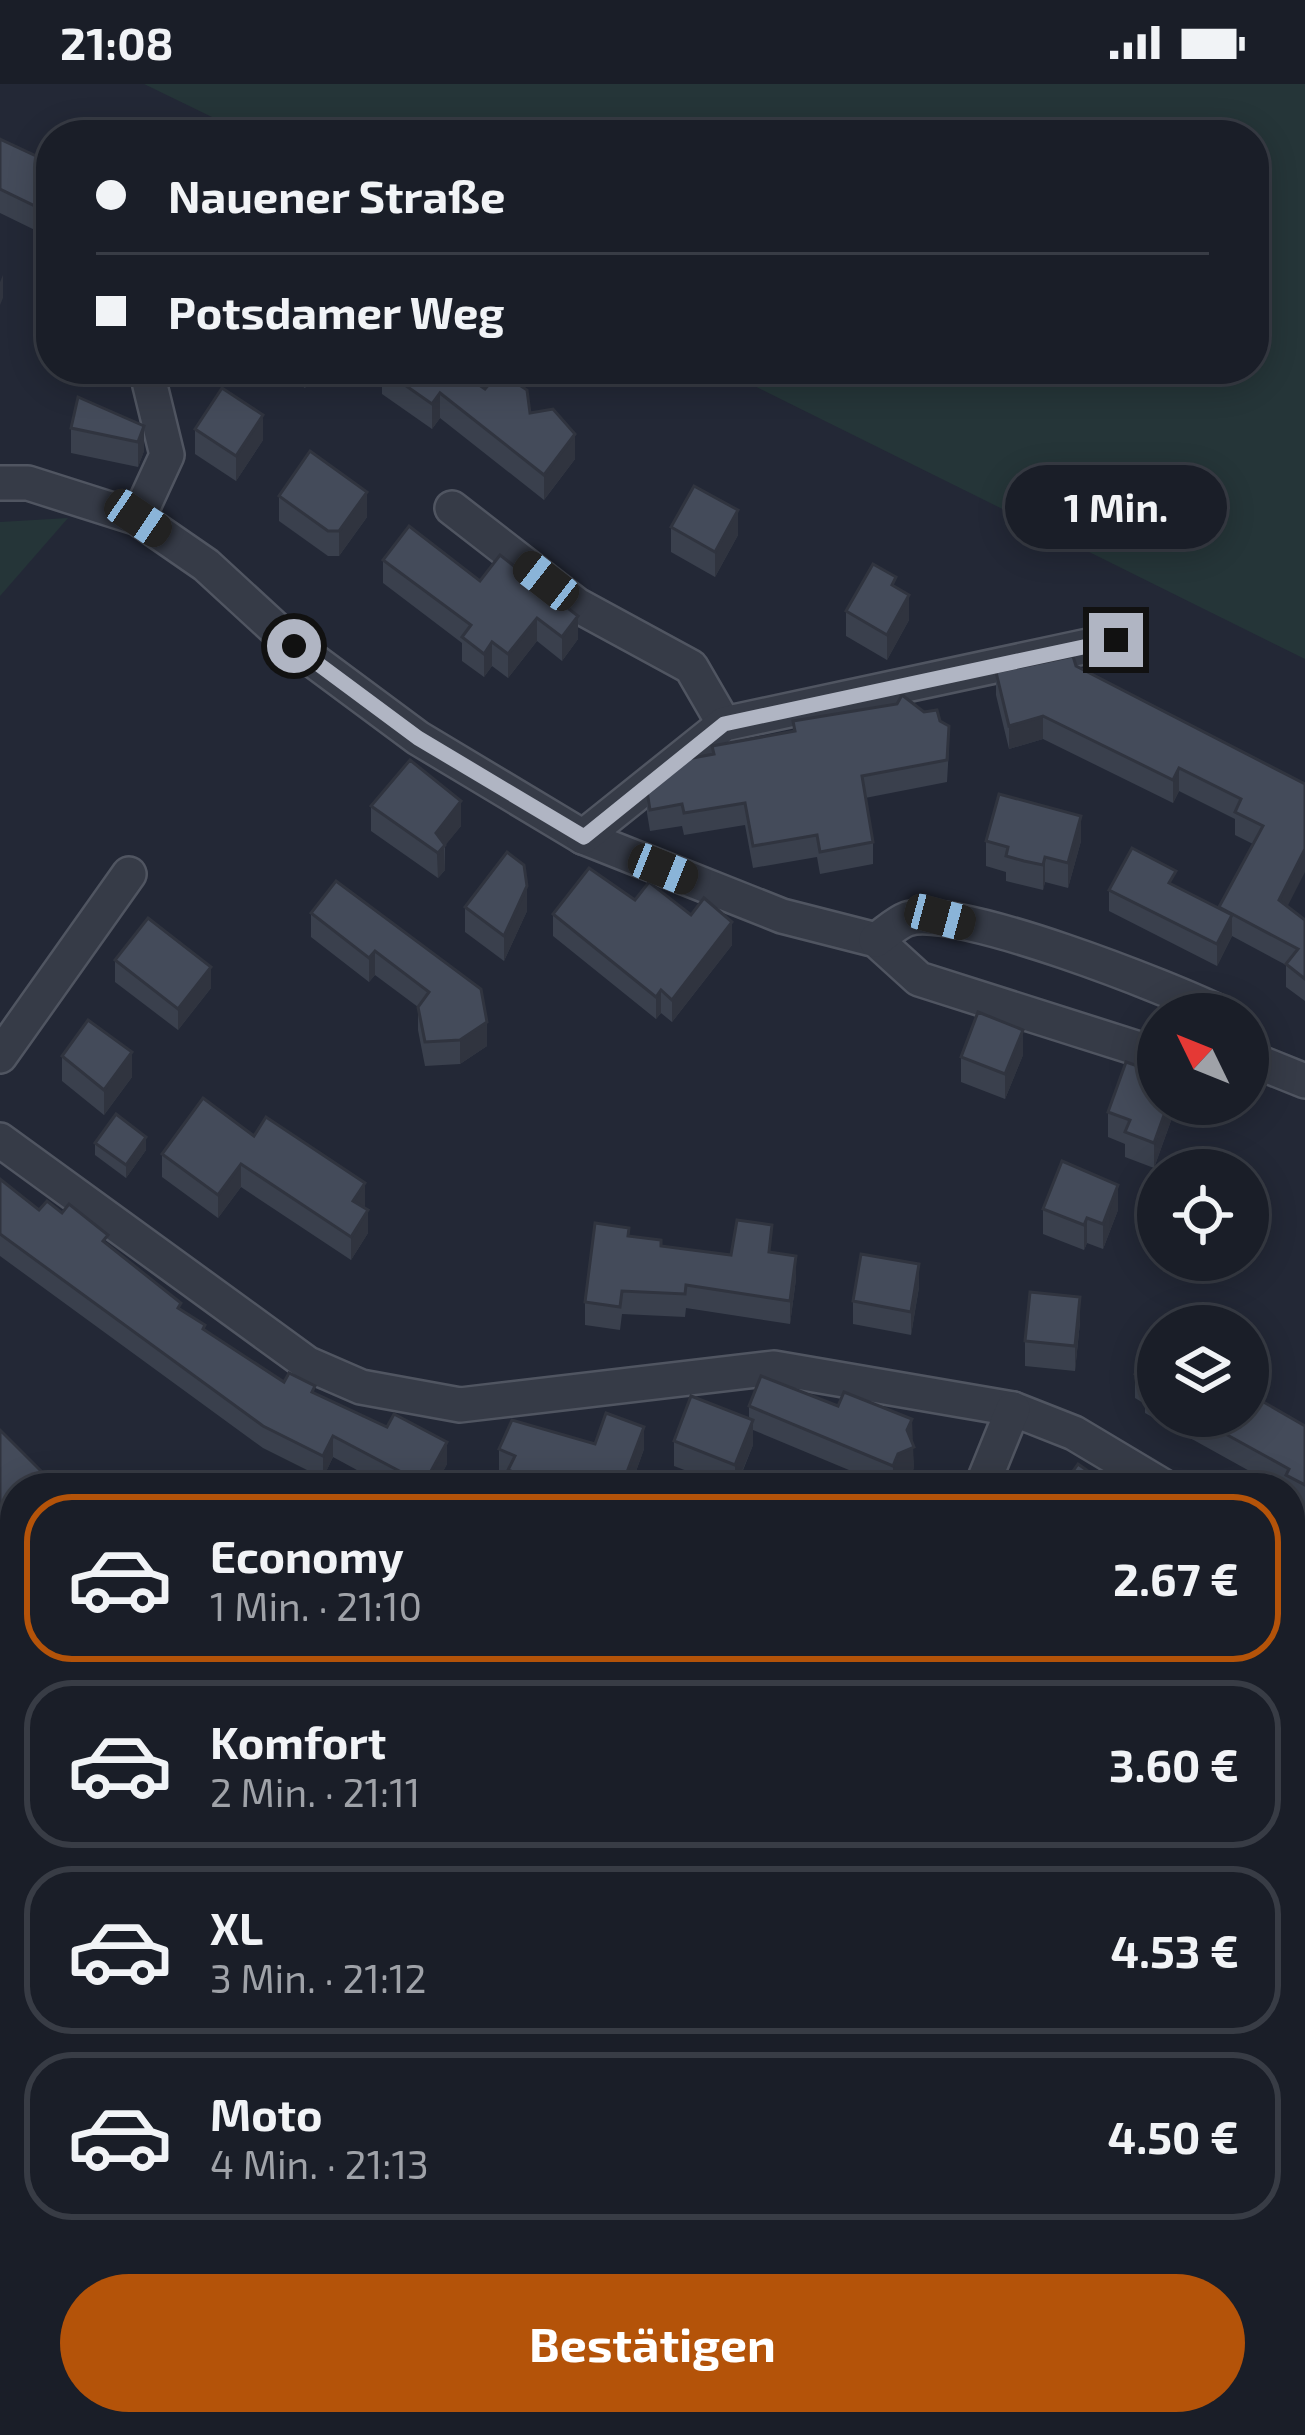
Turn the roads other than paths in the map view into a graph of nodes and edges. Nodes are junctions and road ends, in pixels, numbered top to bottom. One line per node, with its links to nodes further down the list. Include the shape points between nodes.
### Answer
1 (150, 384): 4 (street, via 167,455)
2 (0, 483): 4 (street, via 49,489)
3 (452, 508): 6 (street, via 577,605 692,667)
4 (138, 518): 7 (street, via 418,738)
5 (1116, 640): 6 (street)
6 (724, 724): 7 (street)
7 (584, 837): 9 (street, via 782,916)
8 (129, 874): 12 (street)
9 (876, 940): 10 (street, via 907,920 940,917 1049,946); 11 (street, via 919,980)
10 (1169, 993)
11 (1137, 1048)
12 (0, 1056)
13 (1269, 1066): 14 (street)
14 (1305, 1081)
15 (0, 1140): 16 (street, via 308,1364 361,1387 460,1405 773,1368)
16 (1012, 1409): 17 (street); 18 (street, via 1074,1433)
17 (987, 1473)
18 (1141, 1473)

